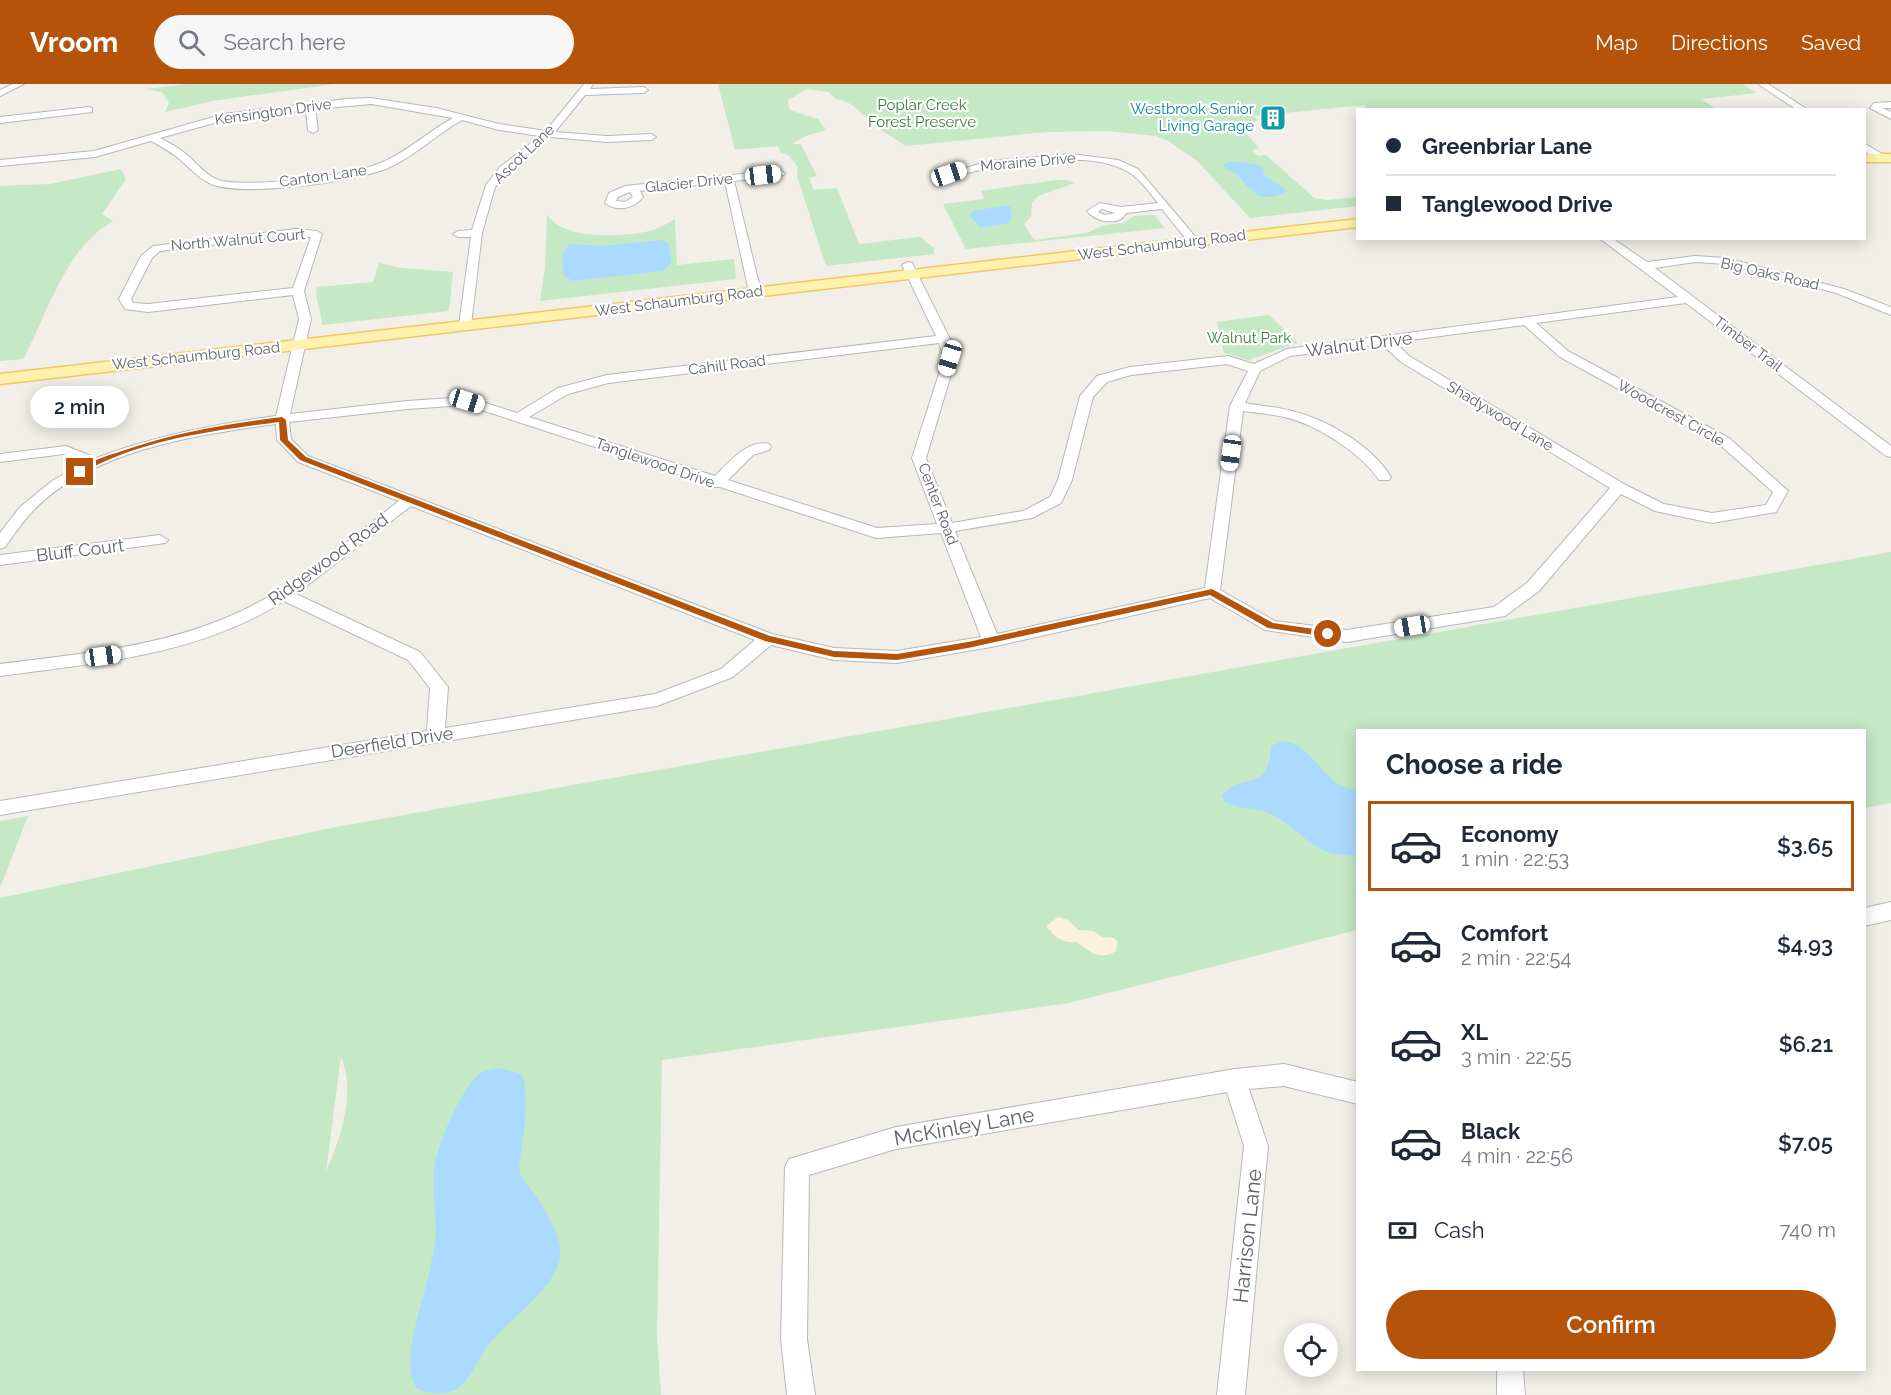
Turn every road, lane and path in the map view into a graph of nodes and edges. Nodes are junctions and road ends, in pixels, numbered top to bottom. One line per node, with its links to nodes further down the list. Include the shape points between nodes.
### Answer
1 (20, 84): 5 (street)
2 (1762, 84): 8 (street)
3 (586, 88): 4 (street); 14 (street, Ascot Lane)
4 (644, 90)
5 (0, 93)
6 (1891, 105): 10 (street, via 1875,108)
7 (310, 106): 11 (street, Kensington Drive, via 371,101 450,113); 13 (street); 15 (street, Kensington Drive, via 224,117)
8 (1801, 108)
9 (89, 110): 12 (street)
10 (1891, 116)
11 (460, 118): 14 (street, Kensington Drive); 24 (street, Canton Lane, via 384,166 346,175 275,183 228,183)
12 (0, 120)
13 (313, 130)
14 (548, 134): 16 (street, Kensington Drive, via 607,140); 32 (street, Ascot Lane, via 504,169 490,187)
15 (151, 137): 20 (street, Kensington Drive, via 95,154); 24 (street, Canton Lane)
16 (651, 137)
17 (1866, 147): 19 (street)
18 (1866, 158): 19 (main road)
19 (1889, 160): 21 (main road)
20 (0, 163)
21 (1866, 165)
22 (780, 173): 25 (street, Glacier Drive)
23 (949, 174): 28 (street, Moraine Drive, via 976,166 1064,157 1110,158 1132,170)
24 (209, 178): 26 (street)
25 (729, 179): 27 (street, Glacier Drive); 38 (street)
26 (193, 186)
27 (634, 189)
28 (1164, 206): 29 (street); 34 (street, Moraine Drive)
29 (1120, 210)
30 (1356, 214): 34 (main road, West Schaumburg Road)
31 (1356, 223): 34 (main road, West Schaumburg Road)
32 (477, 233): 33 (street); 42 (street, Ascot Lane)
33 (458, 234)
34 (1190, 238): 37 (main road, West Schaumburg Road)
35 (1607, 240): 36 (street, Timber Trail)
36 (1645, 266): 40 (street, Timber Trail); 41 (street, Big Oaks Road, via 1695,259 1726,261 1840,291)
37 (910, 270): 38 (main road, West Schaumburg Road); 45 (street, Center Road)
38 (754, 287): 42 (main road, West Schaumburg Road)
39 (298, 291): 39 (street, North Walnut Court, via 317,234 296,232 157,248 147,256 125,298 129,306 148,308); 44 (street, via 305,319)
40 (1689, 299): 43 (street, Walnut Drive); 54 (street, Timber Trail)
41 (1891, 311)
42 (466, 320): 44 (main road, West Schaumburg Road)
43 (1528, 321): 46 (street, Walnut Drive); 59 (street, Woodcrest Circle, via 1564,354 1724,441 1781,491 1771,509 1712,518 1660,508)
44 (301, 339): 47 (main road, West Schaumburg Road); 49 (main road, West Schaumburg Road); 52 (street)
45 (944, 339): 51 (street, Cahill Road, via 607,379 563,392); 61 (street, Center Road, via 950,358 919,458)
46 (1385, 340): 48 (street, Walnut Drive, via 1287,353); 59 (street, Shadywood Lane, via 1405,359)
47 (0, 369)
48 (1255, 369): 50 (street); 61 (street, Tanglewood Drive, via 1228,360 1130,371 1102,379 1088,396 1056,500 1027,515)
49 (0, 379)
50 (1238, 406): 57 (street, via 1289,414 1323,427 1375,463); 65 (street)
51 (519, 417): 52 (street, Tanglewood Drive, via 467,401 423,402); 58 (street, Tanglewood Drive)
52 (282, 420): 56 (street, Tanglewood Drive, via 205,429); 60 (street, via 284,440 303,459)
53 (764, 447): 58 (street, via 748,452)
54 (1891, 453)
55 (0, 458): 56 (street, via 66,450)
56 (96, 463): 63 (street, Tanglewood Drive, via 48,490 12,521)
57 (1384, 477)
58 (716, 484): 61 (street, Tanglewood Drive, via 876,533)
59 (1619, 487): 65 (street, via 1533,587 1499,612 1347,636 1271,626)
60 (411, 500): 66 (street, Ridgewood Road); 67 (street)
61 (947, 528): 68 (street, Center Road)
62 (160, 540): 64 (street, Bluff Court)
63 (0, 544)
64 (0, 560)
65 (1212, 592): 68 (street)
66 (284, 595): 69 (street, Ridgewood Road, via 219,628 145,650); 70 (street, via 414,656 439,687)
67 (768, 639): 68 (street, via 834,654 897,657); 70 (street, Deerfield Drive, via 727,673 657,700)
68 (991, 641)
69 (0, 670)
70 (436, 734): 71 (street, Deerfield Drive)
71 (0, 807)
72 (1891, 911): 73 (street)
73 (1866, 917)
74 (1236, 1080): 75 (street, McKinley Lane, via 1284,1074); 77 (street, McKinley Lane, via 896,1137 797,1167 794,1339); 78 (street, Harrison Lane, via 1256,1146)
75 (1356, 1093)
76 (1510, 1371): 79 (street)
77 (801, 1395)
78 (1231, 1395)
79 (1511, 1395)

